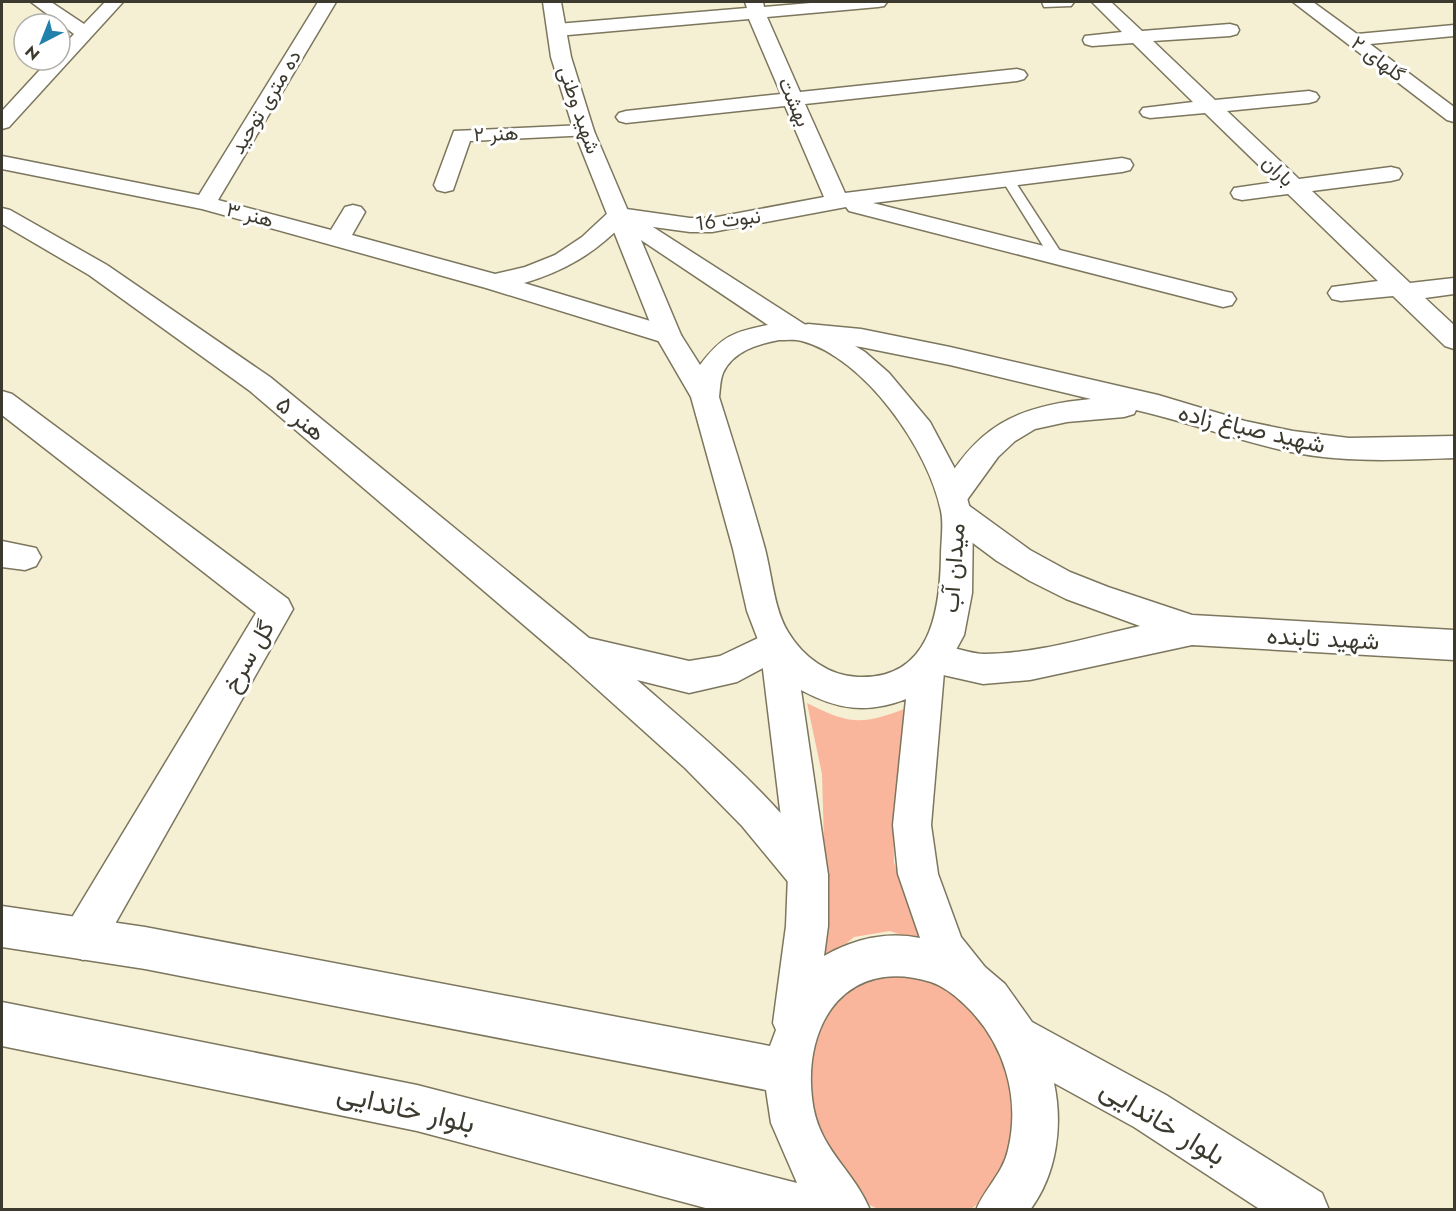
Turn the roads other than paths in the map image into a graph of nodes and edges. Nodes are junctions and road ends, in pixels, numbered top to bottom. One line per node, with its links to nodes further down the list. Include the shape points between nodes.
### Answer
1 (40, 2): 12 (street)
2 (114, 2): 12 (street)
3 (327, 2): 35 (street, ده متری توحید)
4 (552, 2): 9 (street, شهید وطنی)
5 (878, 2): 8 (street)
6 (1101, 2): 13 (street, باران)
7 (1302, 2): 15 (street, گلهای ۲)
8 (756, 8): 9 (street); 20 (street, بهشت)
9 (557, 30): 26 (street, شهید وطنی, via 561,57)
10 (1230, 30): 13 (street)
11 (1455, 30): 15 (street)
12 (85, 33): 16 (street)
13 (1138, 36): 14 (street); 21 (street, باران)
14 (1092, 40)
15 (1354, 40): 23 (street, گلهای ۲)
16 (72, 47)
17 (49, 72): 25 (street)
18 (1017, 75): 20 (street)
19 (1309, 97): 21 (street)
20 (794, 99): 24 (street); 34 (street, بهشت)
21 (1212, 107): 22 (street); 32 (street, باران)
22 (1150, 112)
23 (1455, 116)
24 (626, 117)
25 (2, 123)
26 (584, 131): 31 (street, هنر ۲, via 461,135); 38 (street, شهید وطنی)
27 (2, 163): 35 (street, هنر ۳)
28 (1122, 165): 30 (street, نبوت 16)
29 (1391, 174): 32 (street)
30 (1008, 180): 34 (street, نبوت 16); 40 (lane)
31 (445, 185)
32 (1296, 188): 33 (street); 43 (street, باران)
33 (1242, 193)
34 (837, 201): 38 (street, نبوت 16, via 712,225); 40 (street)
35 (205, 203): 39 (street, هنر ۳)
36 (352, 212): 39 (street)
37 (2, 214): 57 (street, هنر ۵, via 98,270 260,384)
38 (619, 215): 41 (street, via 593,242 569,258 548,269); 46 (street); 47 (street, شهید وطنی)
39 (338, 239): 41 (street, هنر ۳)
40 (1057, 257): 45 (street)
41 (495, 282): 47 (street, هنر ۳)
42 (1455, 286): 43 (street)
43 (1402, 289): 44 (street); 48 (street, باران)
44 (1341, 293)
45 (1222, 299)
46 (803, 333): 49 (street, میدان آب, via 779,331 746,338 724,352 709,372); 51 (street, شهید صباغ زاده, via 861,338); 53 (street, میدان آب, via 850,354 875,375 920,432 945,476)
47 (668, 335): 49 (street, شهید وطنی)
48 (1455, 340)
49 (705, 397): 55 (street, میدان آب, via 759,595)
50 (2, 401): 61 (street, گل سرخ, via 276,609)
51 (1158, 405): 52 (street, شهید صباغ زاده, via 1293,442 1349,449); 53 (street, via 1094,408 1036,418 1014,427 983,457)
52 (1455, 447)
53 (955, 505): 54 (street, via 998,545 1040,572 1068,586); 58 (street, میدان آب, via 954,609 947,636)
54 (1192, 630): 56 (street, شهید تابنده); 58 (street, via 1030,665 983,669)
55 (777, 644): 57 (street, via 725,671 689,677); 58 (street, میدان آب, via 800,670 836,691 885,692 914,679); 59 (street)
56 (1455, 645)
57 (579, 651): 59 (street, هنر ۵, via 706,764 756,813)
58 (930, 662): 62 (street, via 912,825 915,855 926,900 946,951)
59 (808, 875): 65 (street, via 807,926)
60 (2, 927): 61 (street)
61 (83, 939): 65 (street)
62 (977, 985): 64 (street, via 1000,1009); 65 (street, via 942,963 904,954 867,958 834,975 808,1004)
63 (2, 1024): 66 (street, بلوار خاندایی, via 417,1108)
64 (1019, 1039): 68 (street, via 1034,1085 1035,1132 1023,1177); 69 (street, بلوار خاندایی, via 1150,1111)
65 (790, 1057): 67 (street, via 789,1101 795,1130 807,1158)
66 (806, 1209)
67 (846, 1209)
68 (1000, 1209)
69 (1305, 1209)

